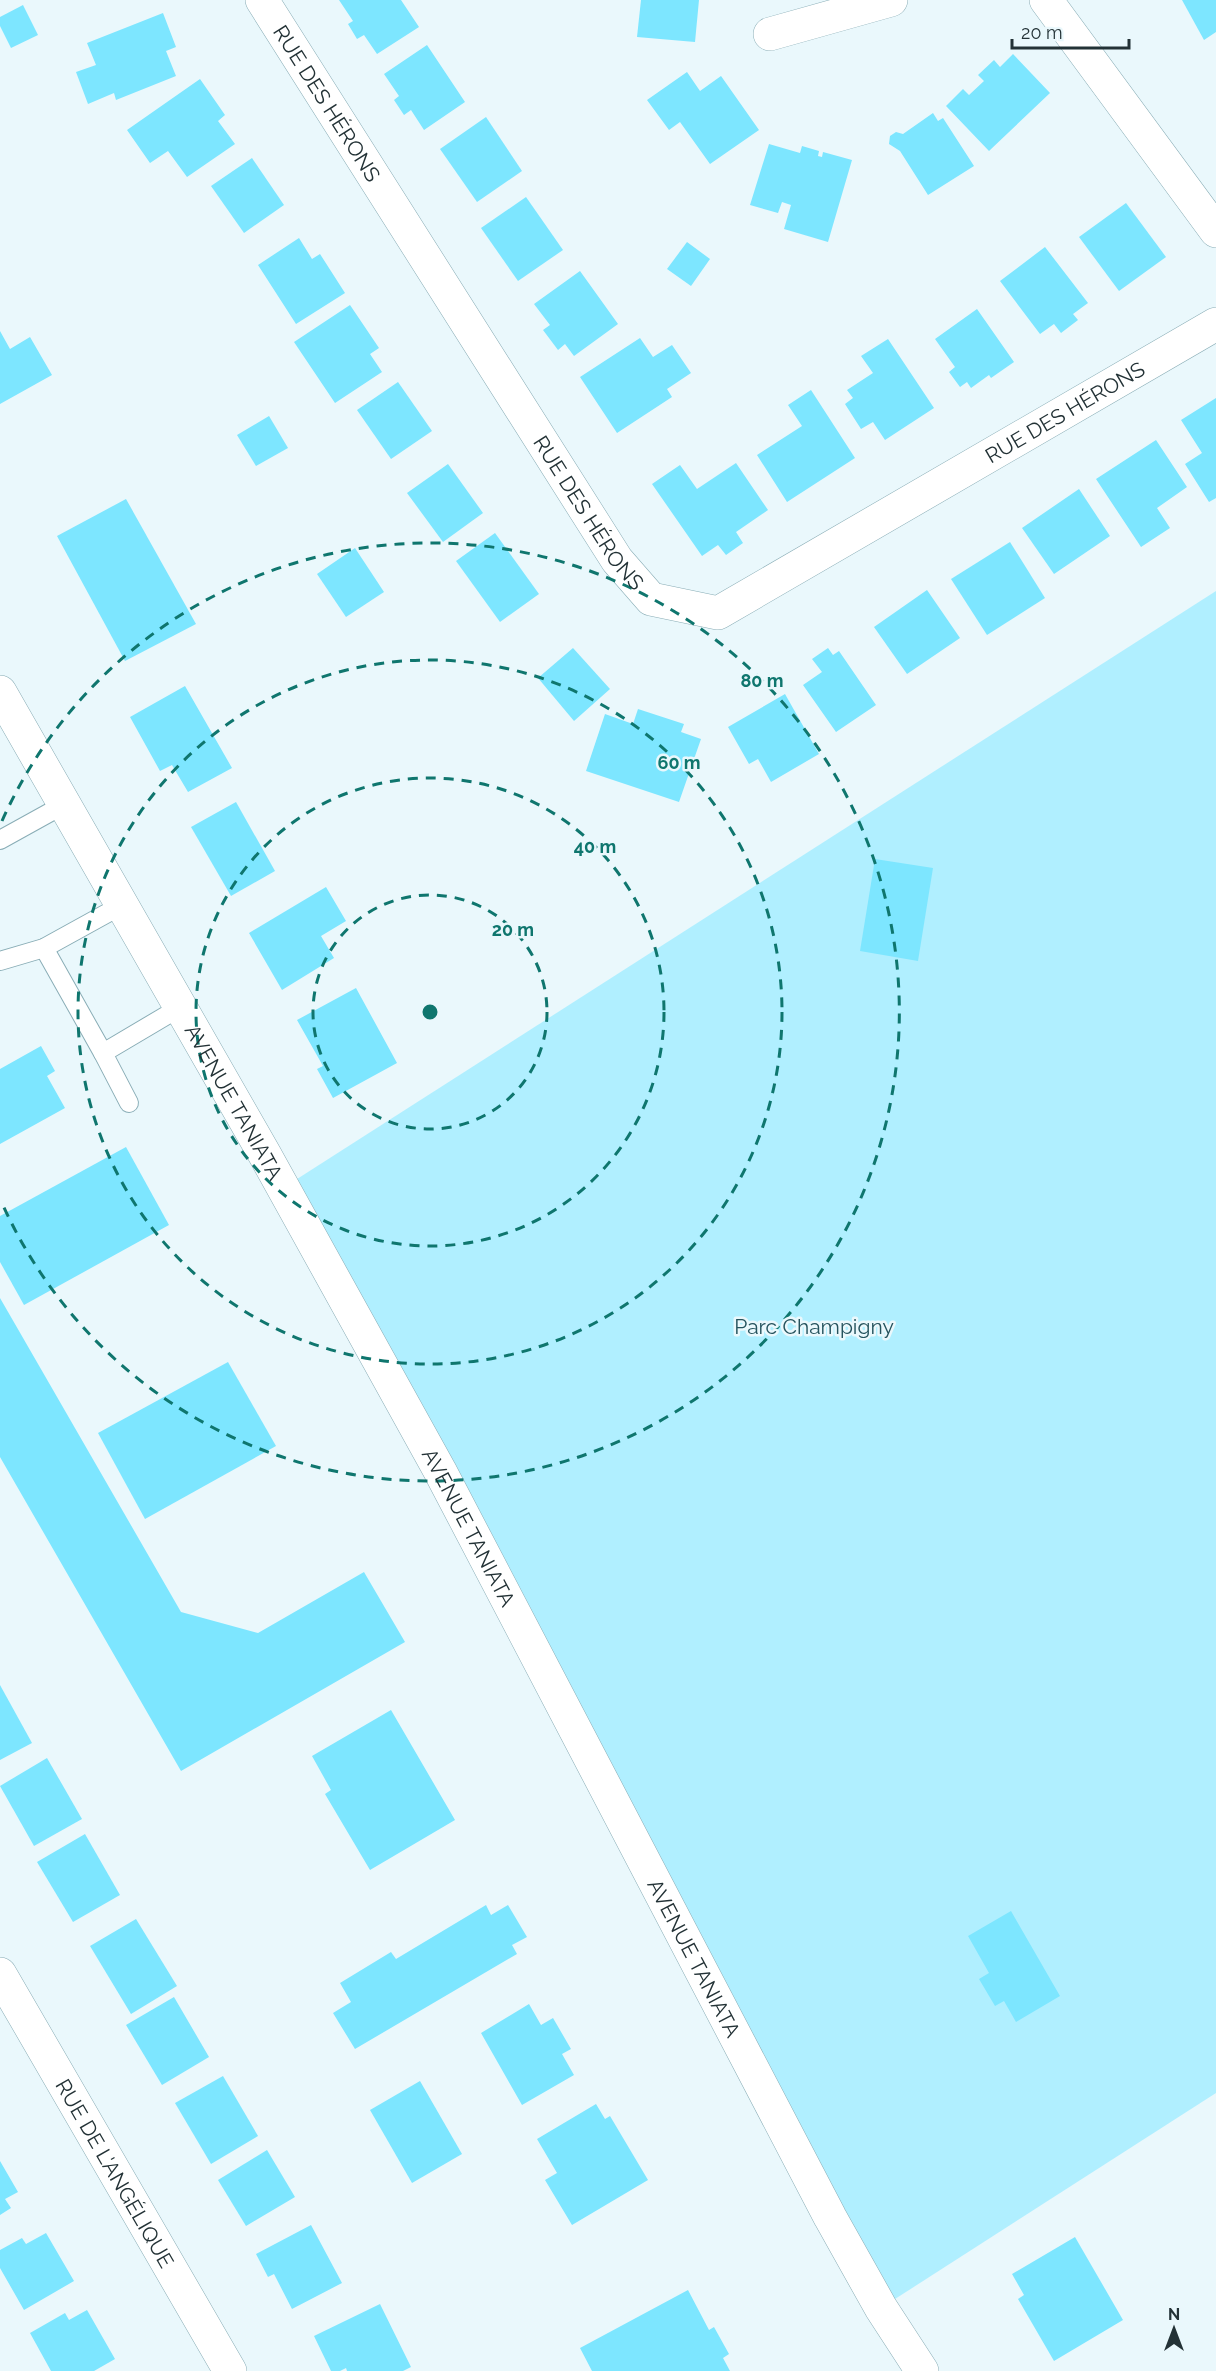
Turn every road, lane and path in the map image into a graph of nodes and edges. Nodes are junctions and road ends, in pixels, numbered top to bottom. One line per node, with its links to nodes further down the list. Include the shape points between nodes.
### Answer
1 (262, 0): 6 (street, RUE DES HÉRONS, via 617,560 651,599 718,613)
2 (891, 0): 4 (street)
3 (1046, 0): 5 (street)
4 (770, 34)
5 (1216, 231)
6 (1216, 324)
7 (0, 692): 8 (street, AVENUE TANIATA)
8 (64, 804): 9 (lane); 10 (street, AVENUE TANIATA)
9 (0, 840)
10 (122, 905): 11 (lane); 13 (street, AVENUE TANIATA)
11 (44, 948): 12 (lane); 14 (lane)
12 (0, 961)
13 (179, 1008): 14 (lane); 18 (street, AVENUE TANIATA, via 434,1460 830,2217)
14 (104, 1053): 15 (lane)
15 (129, 1103)
16 (0, 1974): 17 (street, RUE DE L'ANGÉLIQUE)
17 (230, 2371)
18 (922, 2371)

